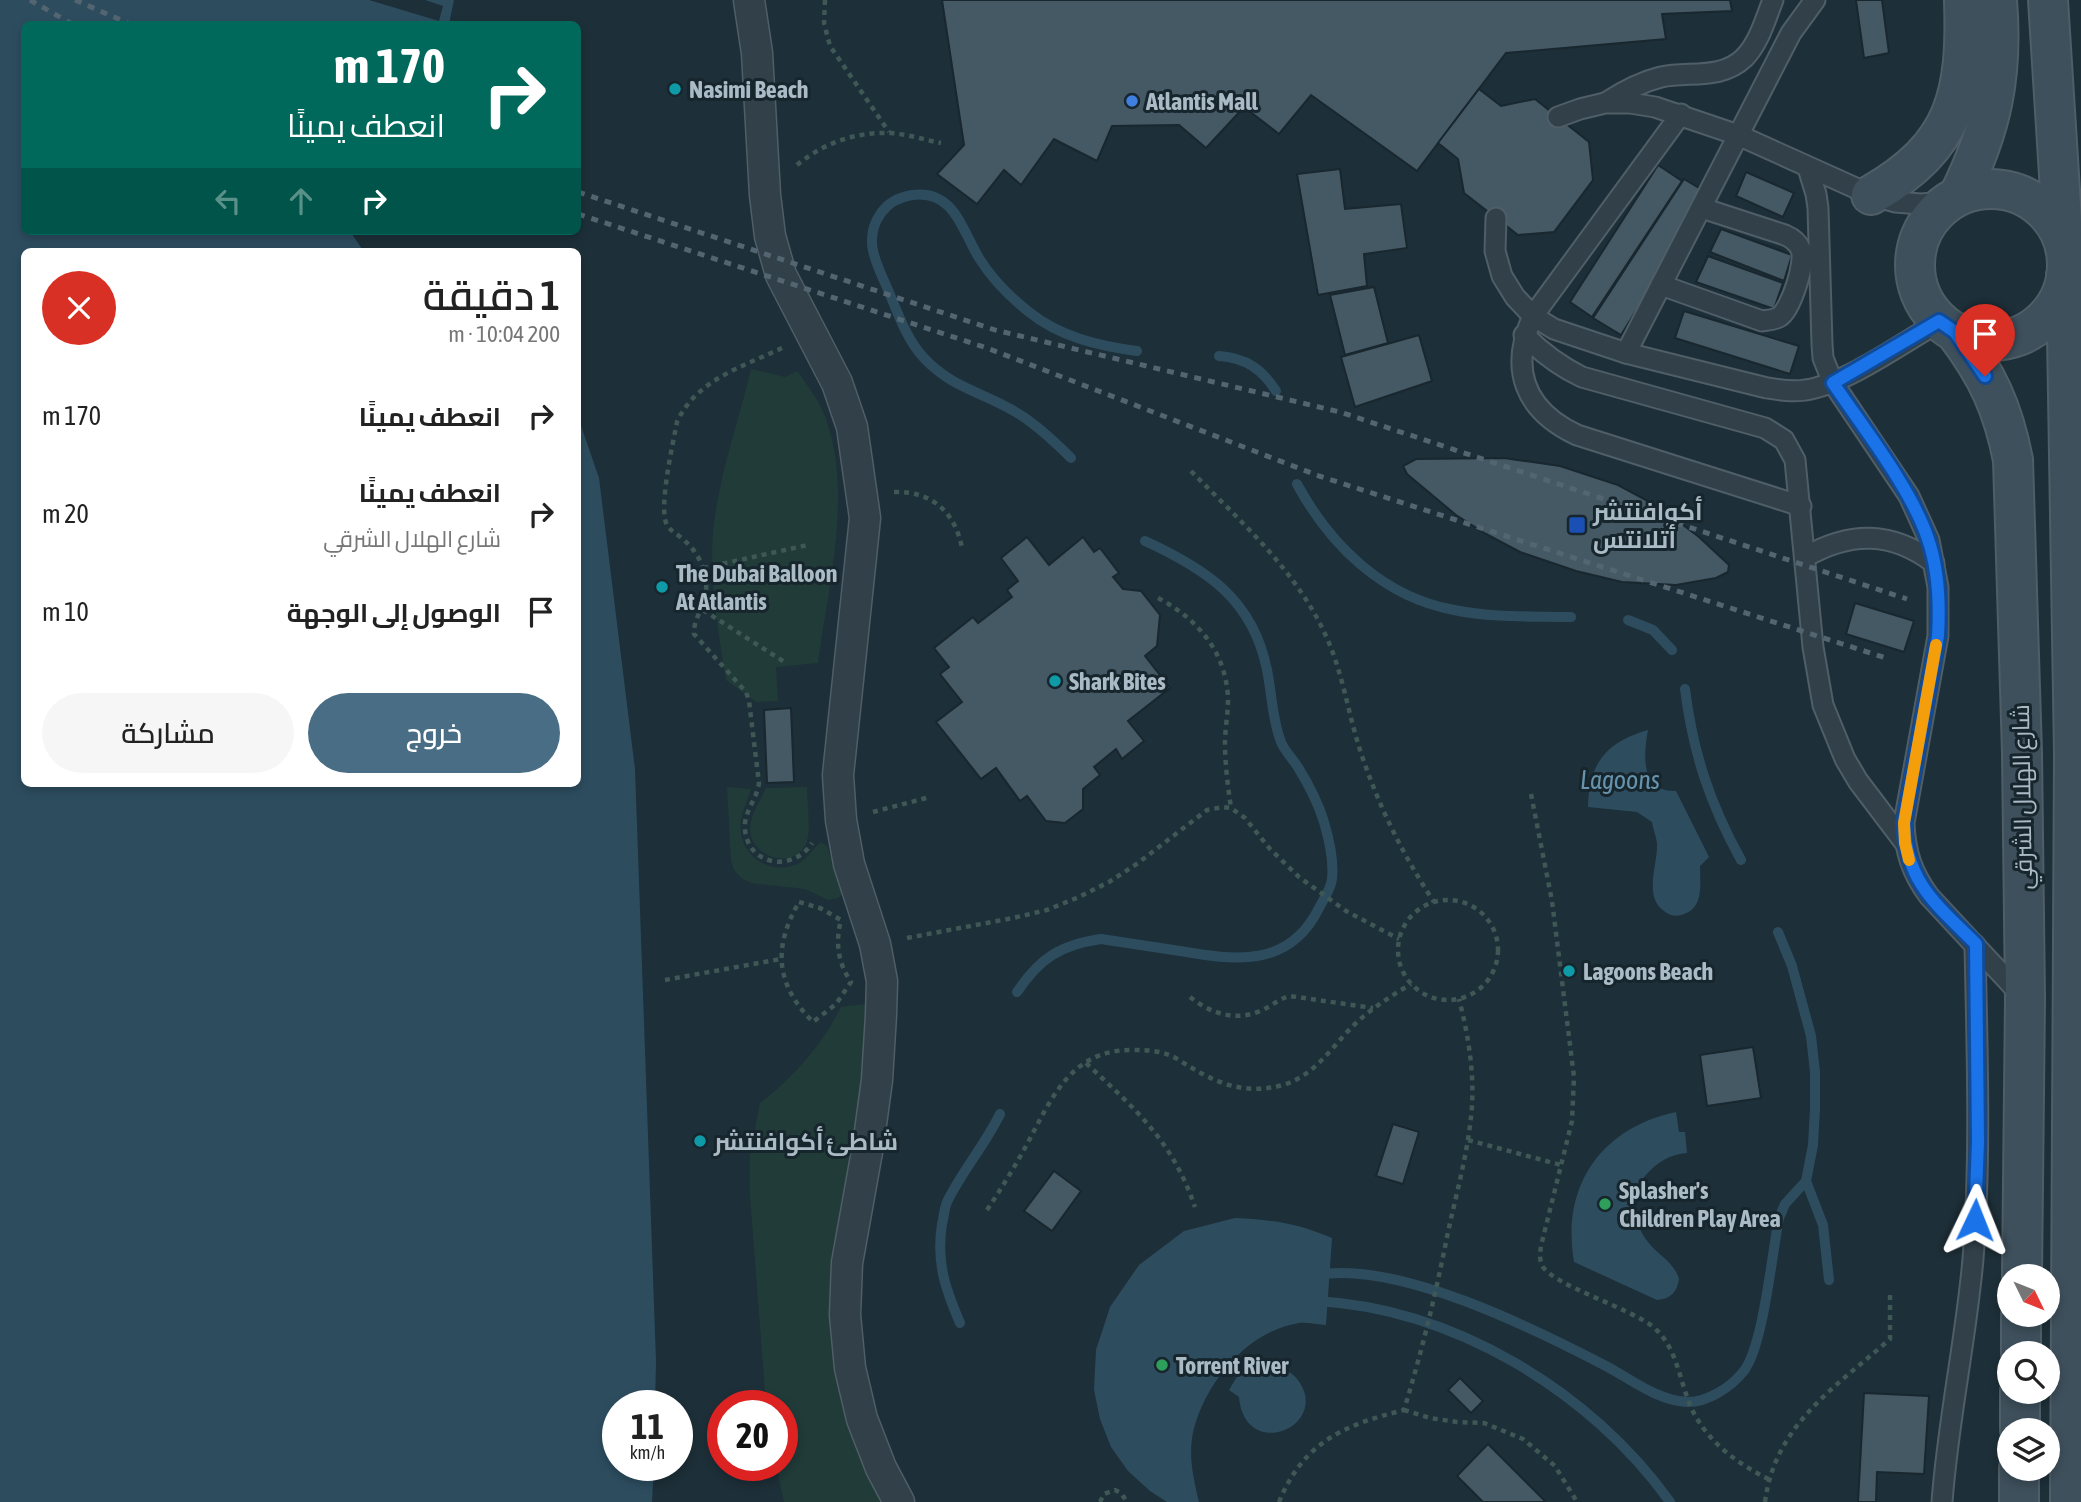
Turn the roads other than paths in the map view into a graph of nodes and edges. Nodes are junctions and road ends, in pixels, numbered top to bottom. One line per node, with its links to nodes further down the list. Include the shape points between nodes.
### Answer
1 (749, 0): 33 (street, via 770,236 781,275 837,383 852,427 865,518 838,775 849,864 876,944 882,981 877,1080 847,1263 845,1315 850,1368 862,1419)
2 (1775, 0): 7 (lane); 8 (lane, via 1753,46 1730,67 1716,73 1659,78)
3 (1815, 0): 7 (lane)
4 (1964, 0): 13 (main road, via 1964,67 1947,123 1915,165)
5 (1997, 0): 14 (main road, via 2000,50 1988,125 1976,161)
6 (2048, 0): 17 (main road)
7 (1791, 33): 11 (lane)
8 (1605, 103): 9 (lane, via 1630,103); 10 (lane)
9 (1681, 114): 11 (lane); 20 (lane)
10 (1559, 117)
11 (1738, 135): 12 (lane); 15 (lane)
12 (1808, 168): 13 (lane); 24 (lane, via 1818,208 1823,358)
13 (1871, 195): 14 (lane, via 1908,203)
14 (1953, 199): 17 (main road, via 1979,189 2020,194 2038,204); 21 (main road, via 1927,222 1914,261 1923,300)
15 (1702, 208): 19 (lane); 19 (lane, via 1796,242 1802,260 1790,304 1779,317 1762,321)
16 (1496, 218): 20 (lane, via 1495,251 1502,276)
17 (2063, 238): 18 (main road)
18 (2066, 276): 21 (main road, via 2054,306 2032,329 2002,340 1970,338); 36 (main road, شارع الهلال الشرقي, via 2074,754)
19 (1661, 285): 23 (lane)
20 (1533, 316): 22 (lane); 23 (lane, via 1554,329)
21 (1947, 327): 24 (lane); 30 (main road, شارع الهلال الشرقي, via 1977,361 1994,392 2013,460)
22 (1524, 335): 25 (lane, via 1561,367 1582,377 1776,433 1795,460); 25 (lane, via 1523,377 1530,396 1558,426)
23 (1626, 352): 24 (lane, via 1786,391)
24 (1833, 383): 27 (lane, via 1909,496)
25 (1801, 506): 26 (lane)
26 (1805, 557): 27 (lane, via 1842,540 1881,538 1919,551); 28 (lane, via 1823,705 1858,781)
27 (1934, 563): 28 (lane, via 1938,636 1904,823)
28 (1905, 843): 29 (lane, via 1918,881)
29 (1976, 944): 30 (lane); 34 (lane, via 1975,1224)
30 (2025, 999): 31 (main road, شارع الهلال الشرقي)
31 (2022, 1264)
32 (2019, 1481): 35 (main road)
33 (900, 1502)
34 (1942, 1502)
35 (2019, 1502)
36 (2070, 1502)

